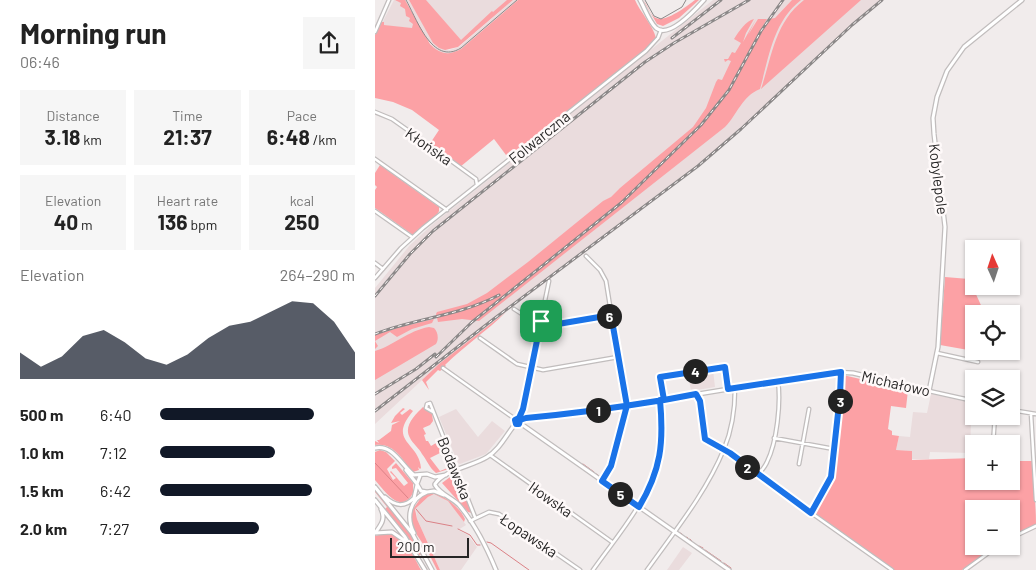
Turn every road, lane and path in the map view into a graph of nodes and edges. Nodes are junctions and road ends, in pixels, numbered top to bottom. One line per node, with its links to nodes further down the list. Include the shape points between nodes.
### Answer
1 (389, 0): 6 (street)
2 (640, 0): 5 (street, via 655,26)
3 (704, 0): 5 (street, via 681,22 669,30)
4 (1021, 0): 22 (street, Kobylepole, via 964,47 947,71 937,97 933,118 945,227)
5 (661, 30): 9 (street, Folwarczna, via 646,51)
6 (375, 32)
7 (375, 112): 9 (street, Kłońska, via 391,119 475,178)
8 (375, 159): 10 (street)
9 (477, 185): 10 (street, Folwarczna)
10 (447, 210): 12 (street, Folwarczna)
11 (375, 211): 12 (street)
12 (412, 237): 15 (street, Folwarczna)
13 (586, 256): 19 (street, via 603,274)
14 (375, 263): 15 (street)
15 (383, 269): 16 (street, Folwarczna)
16 (375, 278)
17 (549, 281): 20 (street)
18 (514, 309): 20 (street, via 528,318)
19 (611, 315): 20 (street, via 558,324); 23 (street)
20 (541, 321): 26 (street)
21 (480, 338): 26 (street, via 517,364)
22 (937, 353): 24 (street); 31 (street, Kobylepole)
23 (619, 357): 26 (street, via 543,370); 35 (street)
24 (978, 362)
25 (443, 368): 41 (street)
26 (531, 368): 41 (street)
27 (841, 372): 28 (street, Michałowo); 31 (street, Michałowo); 46 (street)
28 (778, 381): 29 (street, Michałowo); 42 (street, via 780,394)
29 (735, 388): 30 (street, Michałowo); 45 (street, via 732,421)
30 (728, 389): 32 (street, Michałowo); 34 (street, via 725,367 660,377)
31 (929, 391): 33 (street, Michałowo)
32 (698, 394): 34 (street, Michałowo); 45 (street, via 704,438)
33 (965, 399)
34 (662, 400): 35 (street, Michałowo); 65 (street, via 661,446 651,484)
35 (627, 406): 41 (street, Michałowo); 55 (street, via 611,466)
36 (809, 409): 43 (street)
37 (433, 412): 50 (street, Bodawska)
38 (1020, 412): 39 (street)
39 (1031, 414): 40 (street); 63 (street)
40 (1036, 414)
41 (518, 421): 47 (street); 55 (street)
42 (774, 438): 43 (street); 52 (street, via 767,463)
43 (803, 442): 46 (street); 49 (street)
44 (375, 448): 48 (street, via 389,449)
45 (724, 449): 52 (street); 70 (street, via 702,490)
46 (834, 449): 66 (street, via 831,477)
47 (490, 455): 50 (street); 73 (street, Iłowska)
48 (401, 463): 53 (street, via 413,475); 56 (street)
49 (799, 464)
50 (456, 470): 51 (street); 67 (street, Bodawska)
51 (449, 474): 54 (street); 57 (street)
52 (759, 475): 66 (street)
53 (421, 476): 54 (street); 56 (street)
54 (431, 476): 57 (street)
55 (602, 481): 65 (street)
56 (417, 485): 58 (street, via 414,498 403,505 393,503); 60 (street, via 421,491)
57 (435, 485): 59 (street); 61 (street)
58 (376, 488): 74 (street)
59 (431, 491): 60 (street); 61 (street)
60 (427, 492): 74 (street, via 413,505 409,517)
61 (447, 496): 68 (street)
62 (375, 500): 64 (street)
63 (1036, 500)
64 (378, 504): 71 (street, via 383,516); 75 (street)
65 (639, 507): 70 (street); 73 (street)
66 (811, 513): 84 (street)
67 (475, 517): 68 (street, Bodawska); 80 (street, Łopawska, via 489,512 504,516)
68 (470, 520): 79 (street)
69 (1036, 526): 72 (street)
70 (674, 531): 82 (street); 83 (street)
71 (375, 532): 75 (street, via 393,532)
72 (1020, 534)
73 (612, 542): 81 (street)
74 (418, 543): 78 (street)
75 (414, 549): 77 (street)
76 (986, 555): 85 (street)
77 (425, 570)
78 (433, 570)
79 (496, 570)
80 (579, 570)
81 (593, 570)
82 (647, 570)
83 (729, 570)
84 (892, 570)
85 (965, 570)

